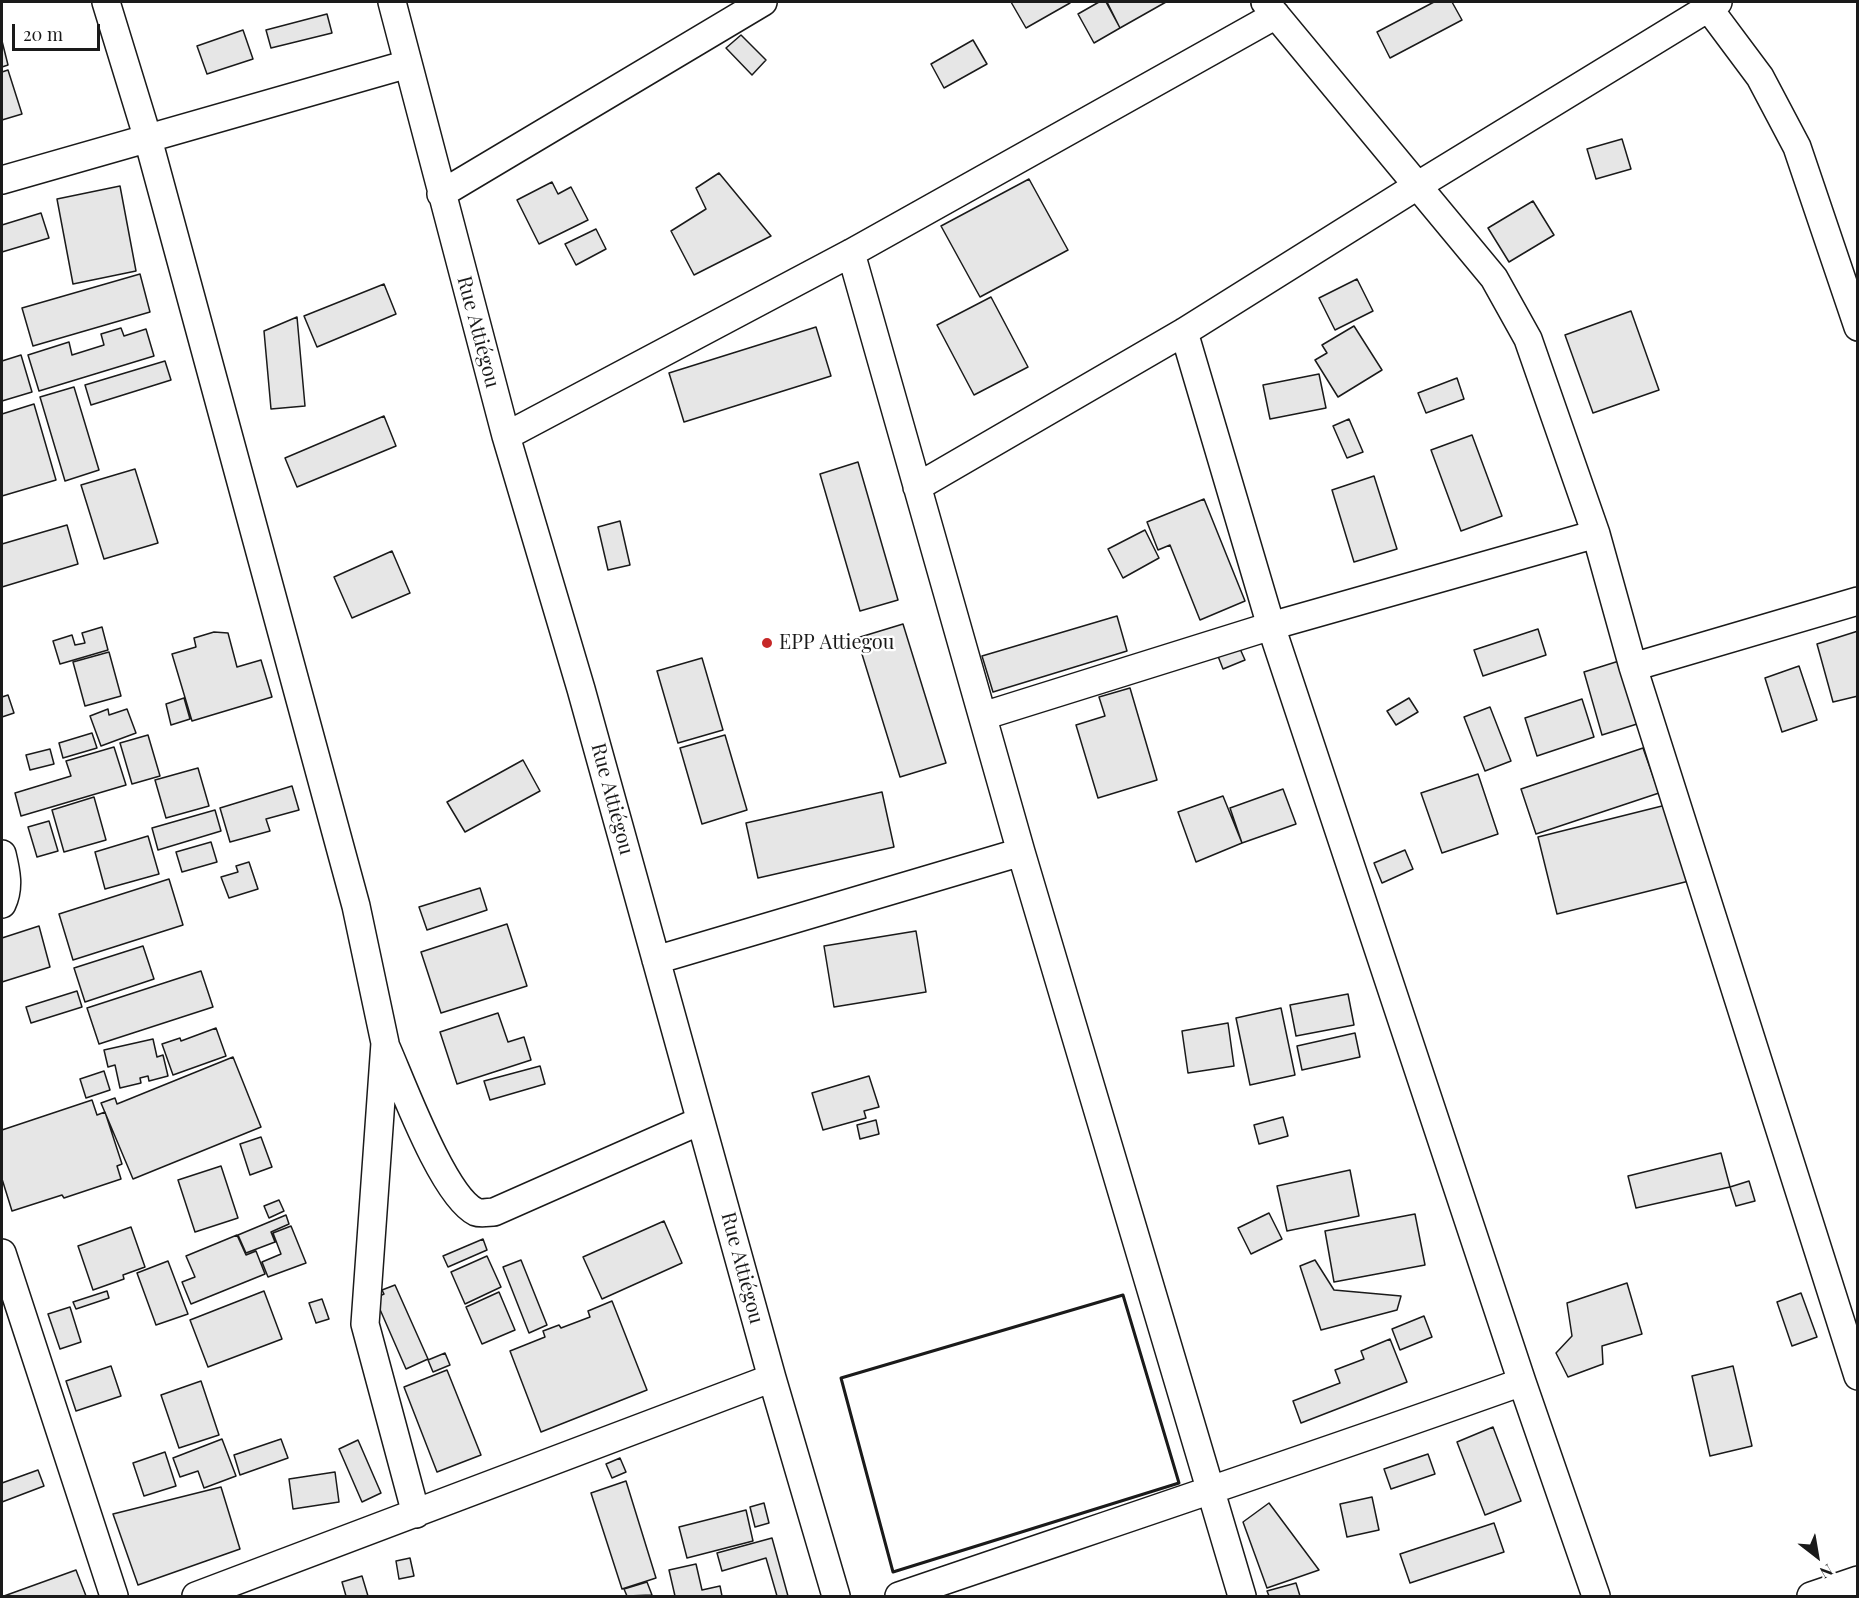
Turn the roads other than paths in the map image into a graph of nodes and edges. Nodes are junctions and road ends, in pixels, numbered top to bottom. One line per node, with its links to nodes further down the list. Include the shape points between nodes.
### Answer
1 (106, 2): 7 (street)
2 (392, 2): 6 (street, Rue Attiégou)
3 (763, 2): 10 (street)
4 (1710, 3): 9 (street); 12 (street, via 1760,77 1797,147)
5 (1271, 8): 9 (street); 11 (street)
6 (408, 64): 7 (street); 10 (street, Rue Attiégou)
7 (148, 139): 8 (street); 25 (street, via 356,906)
8 (2, 180)
9 (1417, 186): 13 (street); 16 (street, via 1494,279 1528,339)
10 (441, 194): 14 (street, Rue Attiégou)
11 (850, 253): 14 (street); 15 (street)
12 (1857, 327)
13 (1184, 332): 15 (street); 18 (street)
14 (506, 436): 24 (street, Rue Attiégou)
15 (916, 487): 20 (street)
16 (1596, 534): 18 (street); 19 (street)
17 (1857, 602): 19 (street)
18 (1271, 626): 20 (street); 30 (street)
19 (1633, 667): 28 (street)
20 (983, 716): 21 (street)
21 (1021, 852): 24 (street); 31 (street)
22 (2, 854): 23 (street, via 7,882)
23 (2, 904)
24 (656, 960): 26 (street, Rue Attiégou)
25 (385, 1043): 26 (street, via 431,1151 459,1198 477,1212 494,1212); 32 (street, via 365,1324)
26 (700, 1121): 29 (street, Rue Attiégou)
27 (2, 1253): 34 (street)
28 (1857, 1376)
29 (772, 1378): 32 (street); 36 (street, Rue Attiégou)
30 (1522, 1382): 31 (street); 39 (street)
31 (1210, 1490): 37 (street); 38 (street)
32 (416, 1514): 35 (street)
33 (1857, 1580): 40 (street)
34 (114, 1596)
35 (196, 1596)
36 (836, 1596)
37 (899, 1596)
38 (1242, 1596)
39 (1596, 1596)
40 (1811, 1596)

